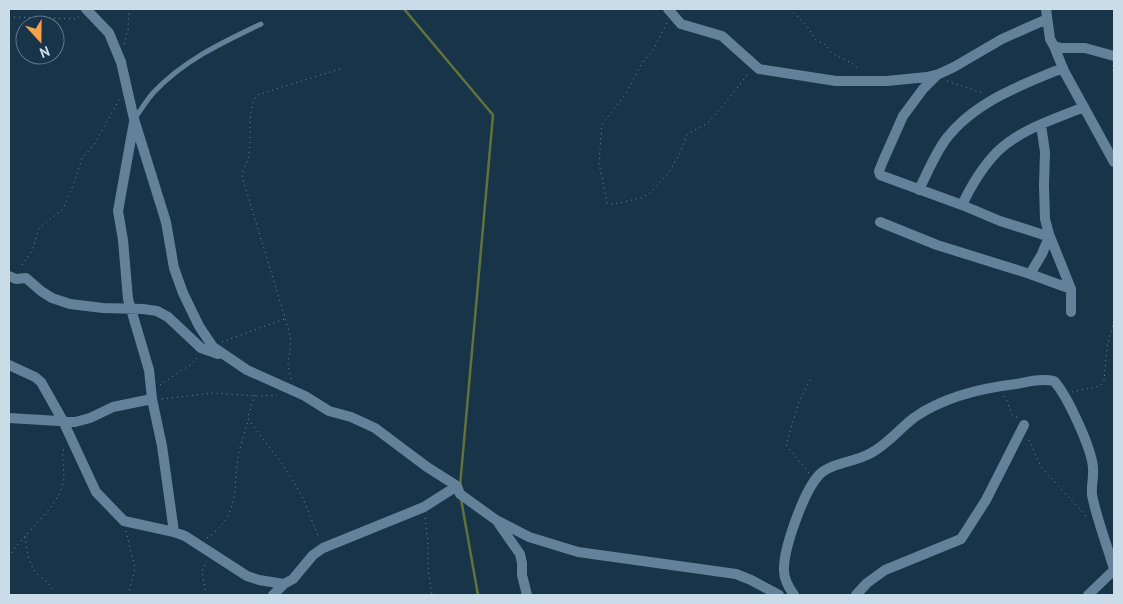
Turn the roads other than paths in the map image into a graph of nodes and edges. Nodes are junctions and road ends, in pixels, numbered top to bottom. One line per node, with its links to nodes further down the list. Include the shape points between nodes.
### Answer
1 (88, 10): 10 (street, via 109,33 121,62)
2 (669, 11): 8 (street, via 681,24 722,36 759,69 821,80 872,81)
3 (1047, 14): 5 (street); 8 (street)
4 (260, 24): 10 (lane, via 185,65 153,93)
5 (1054, 46): 6 (street, via 1085,48); 7 (street)
6 (1114, 56)
7 (1063, 68): 9 (street); 13 (street, via 998,96 951,133)
8 (938, 75): 13 (street, via 903,116 879,171 881,176)
9 (1084, 107): 11 (street); 12 (street)
10 (134, 119): 21 (street, via 118,212); 23 (street, via 166,222 174,268)
11 (1041, 125): 14 (street, via 999,150 972,184); 16 (street, via 1045,152 1044,205)
12 (1114, 162)
13 (919, 190): 14 (street)
14 (962, 205): 16 (street)
15 (880, 222): 17 (street, via 937,245)
16 (1049, 237): 17 (street); 20 (street)
17 (1030, 274): 20 (street)
18 (13, 278): 19 (street); 21 (street, via 26,278 41,292 70,304)
19 (9, 286)
20 (1071, 289): 22 (street)
21 (130, 309): 23 (street, via 157,311); 25 (street, via 150,370)
22 (1071, 312)
23 (206, 345): 29 (street, via 287,392 375,428)
24 (9, 365): 27 (street, via 39,379)
25 (151, 395): 27 (street, via 90,418); 31 (street)
26 (9, 418): 27 (street)
27 (63, 421): 31 (street, via 96,492 124,520)
28 (1024, 425): 38 (street, via 986,500 961,539 885,570)
29 (457, 486): 30 (street, via 460,494); 33 (street, via 424,507 323,548)
30 (496, 520): 35 (street, via 520,554); 36 (street, via 529,537 578,552 736,574)
31 (174, 532): 33 (street, via 247,576)
32 (1114, 570): 37 (street, via 1092,492 1092,463 1081,430 1052,380 1032,380 977,390 925,410 873,452 820,474 795,522 784,557 785,579); 39 (street)
33 (284, 584): 34 (street)
34 (273, 595)
35 (527, 595)
36 (779, 595)
37 (794, 595)
38 (856, 595)
39 (1088, 595)

